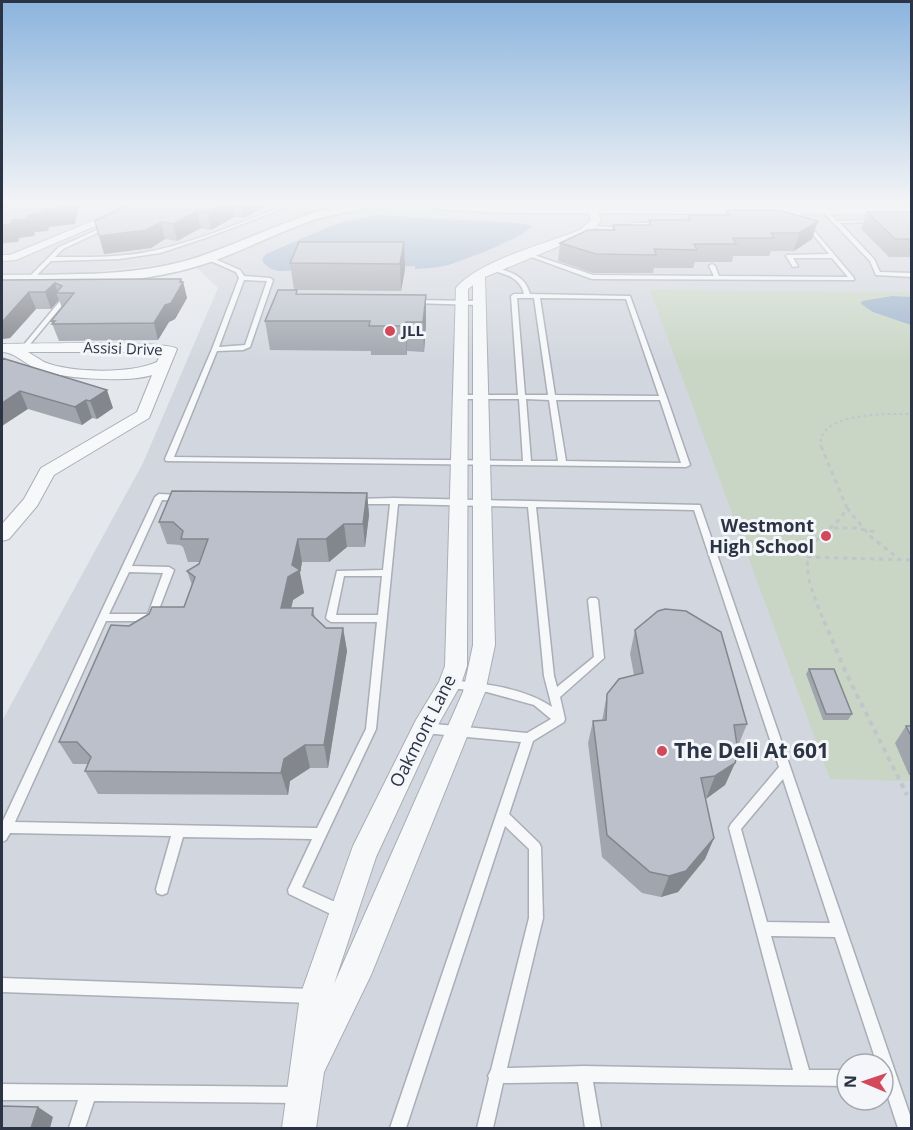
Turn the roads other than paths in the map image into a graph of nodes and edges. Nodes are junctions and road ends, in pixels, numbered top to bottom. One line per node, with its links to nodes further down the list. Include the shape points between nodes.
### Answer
1 (97, 258): 8 (lane)
2 (208, 258): 13 (street, via 137,275); 14 (lane, via 238,271)
3 (522, 258): 11 (street)
4 (537, 258): 15 (lane, via 592,277)
5 (790, 258): 10 (lane)
6 (835, 258): 15 (lane, via 852,279)
7 (870, 258): 12 (lane, via 878,274)
8 (50, 259): 13 (lane)
9 (712, 266): 15 (lane)
10 (795, 266)
11 (486, 272): 17 (lane, via 507,272 520,279); 21 (street, Oakmont Lane)
12 (912, 275)
13 (31, 278): 16 (street)
14 (242, 278): 23 (lane); 23 (lane, via 270,280 267,300 249,346)
15 (717, 278)
16 (2, 279)
17 (527, 295): 18 (lane); 26 (lane, via 514,296)
18 (537, 296): 27 (lane); 28 (lane, via 628,297)
19 (62, 302): 22 (lane)
20 (410, 302): 21 (lane)
21 (470, 303): 25 (street, Oakmont Lane)
22 (12, 348): 24 (street, Assisi Drive, via 41,366 82,374 145,373); 24 (street, Assisi Drive, via 170,349)
23 (215, 349): 29 (lane, via 169,459)
24 (163, 365): 38 (street, via 144,415 47,472 31,502)
25 (470, 397): 26 (lane); 29 (street, Oakmont Lane)
26 (520, 398): 27 (lane); 30 (lane)
27 (552, 398): 28 (lane); 31 (lane)
28 (664, 398): 31 (lane, via 686,465)
29 (470, 462): 30 (lane); 35 (street, Oakmont Lane); 36 (street, Oakmont Lane)
30 (527, 462): 31 (lane)
31 (562, 463)
32 (195, 498): 40 (lane, via 159,497)
33 (347, 500): 34 (lane)
34 (394, 501): 35 (lane); 41 (lane)
35 (458, 503): 36 (lane); 45 (street, Oakmont Lane, via 457,650)
36 (481, 503): 37 (lane); 46 (street, Oakmont Lane, via 484,645)
37 (532, 504): 47 (lane); 52 (lane, via 697,507)
38 (9, 520): 39 (street)
39 (2, 535)
40 (126, 569): 43 (lane); 43 (lane, via 169,570 151,617)
41 (387, 573): 44 (lane); 44 (lane, via 340,573 331,618)
42 (593, 600): 47 (lane, via 599,658)
43 (103, 618): 55 (lane)
44 (382, 618): 56 (lane, via 371,729)
45 (450, 684): 46 (lane); 49 (street, Oakmont Lane)
46 (475, 687): 48 (lane, via 537,702); 50 (street, Oakmont Lane)
47 (554, 695): 48 (lane)
48 (560, 719): 51 (lane)
49 (424, 728): 50 (lane); 58 (street, Oakmont Lane, via 363,855)
50 (456, 731): 51 (lane); 68 (street, Oakmont Lane)
51 (528, 738): 53 (lane)
52 (785, 768): 59 (lane, via 735,828); 60 (lane)
53 (502, 816): 65 (lane, via 535,847 536,918); 74 (lane)
54 (178, 830): 55 (lane); 56 (lane); 57 (lane)
55 (4, 831)
56 (321, 834): 58 (lane, via 294,890)
57 (162, 890)
58 (343, 913): 62 (street, Oakmont Lane)
59 (763, 929): 60 (lane); 66 (lane)
60 (840, 930): 63 (lane)
61 (2, 985): 62 (lane)
62 (315, 996): 68 (street, Oakmont Lane)
63 (878, 1052)
64 (584, 1074): 65 (lane); 66 (lane); 76 (lane)
65 (496, 1076): 75 (lane)
66 (803, 1077): 67 (lane)
67 (835, 1078)
68 (306, 1084): 70 (lane); 73 (street, Oakmont Lane)
69 (2, 1092): 70 (lane)
70 (88, 1094): 72 (lane)
71 (895, 1101): 77 (lane)
72 (77, 1128)
73 (299, 1128)
74 (398, 1128)
75 (485, 1128)
76 (592, 1128)
77 (906, 1128)

